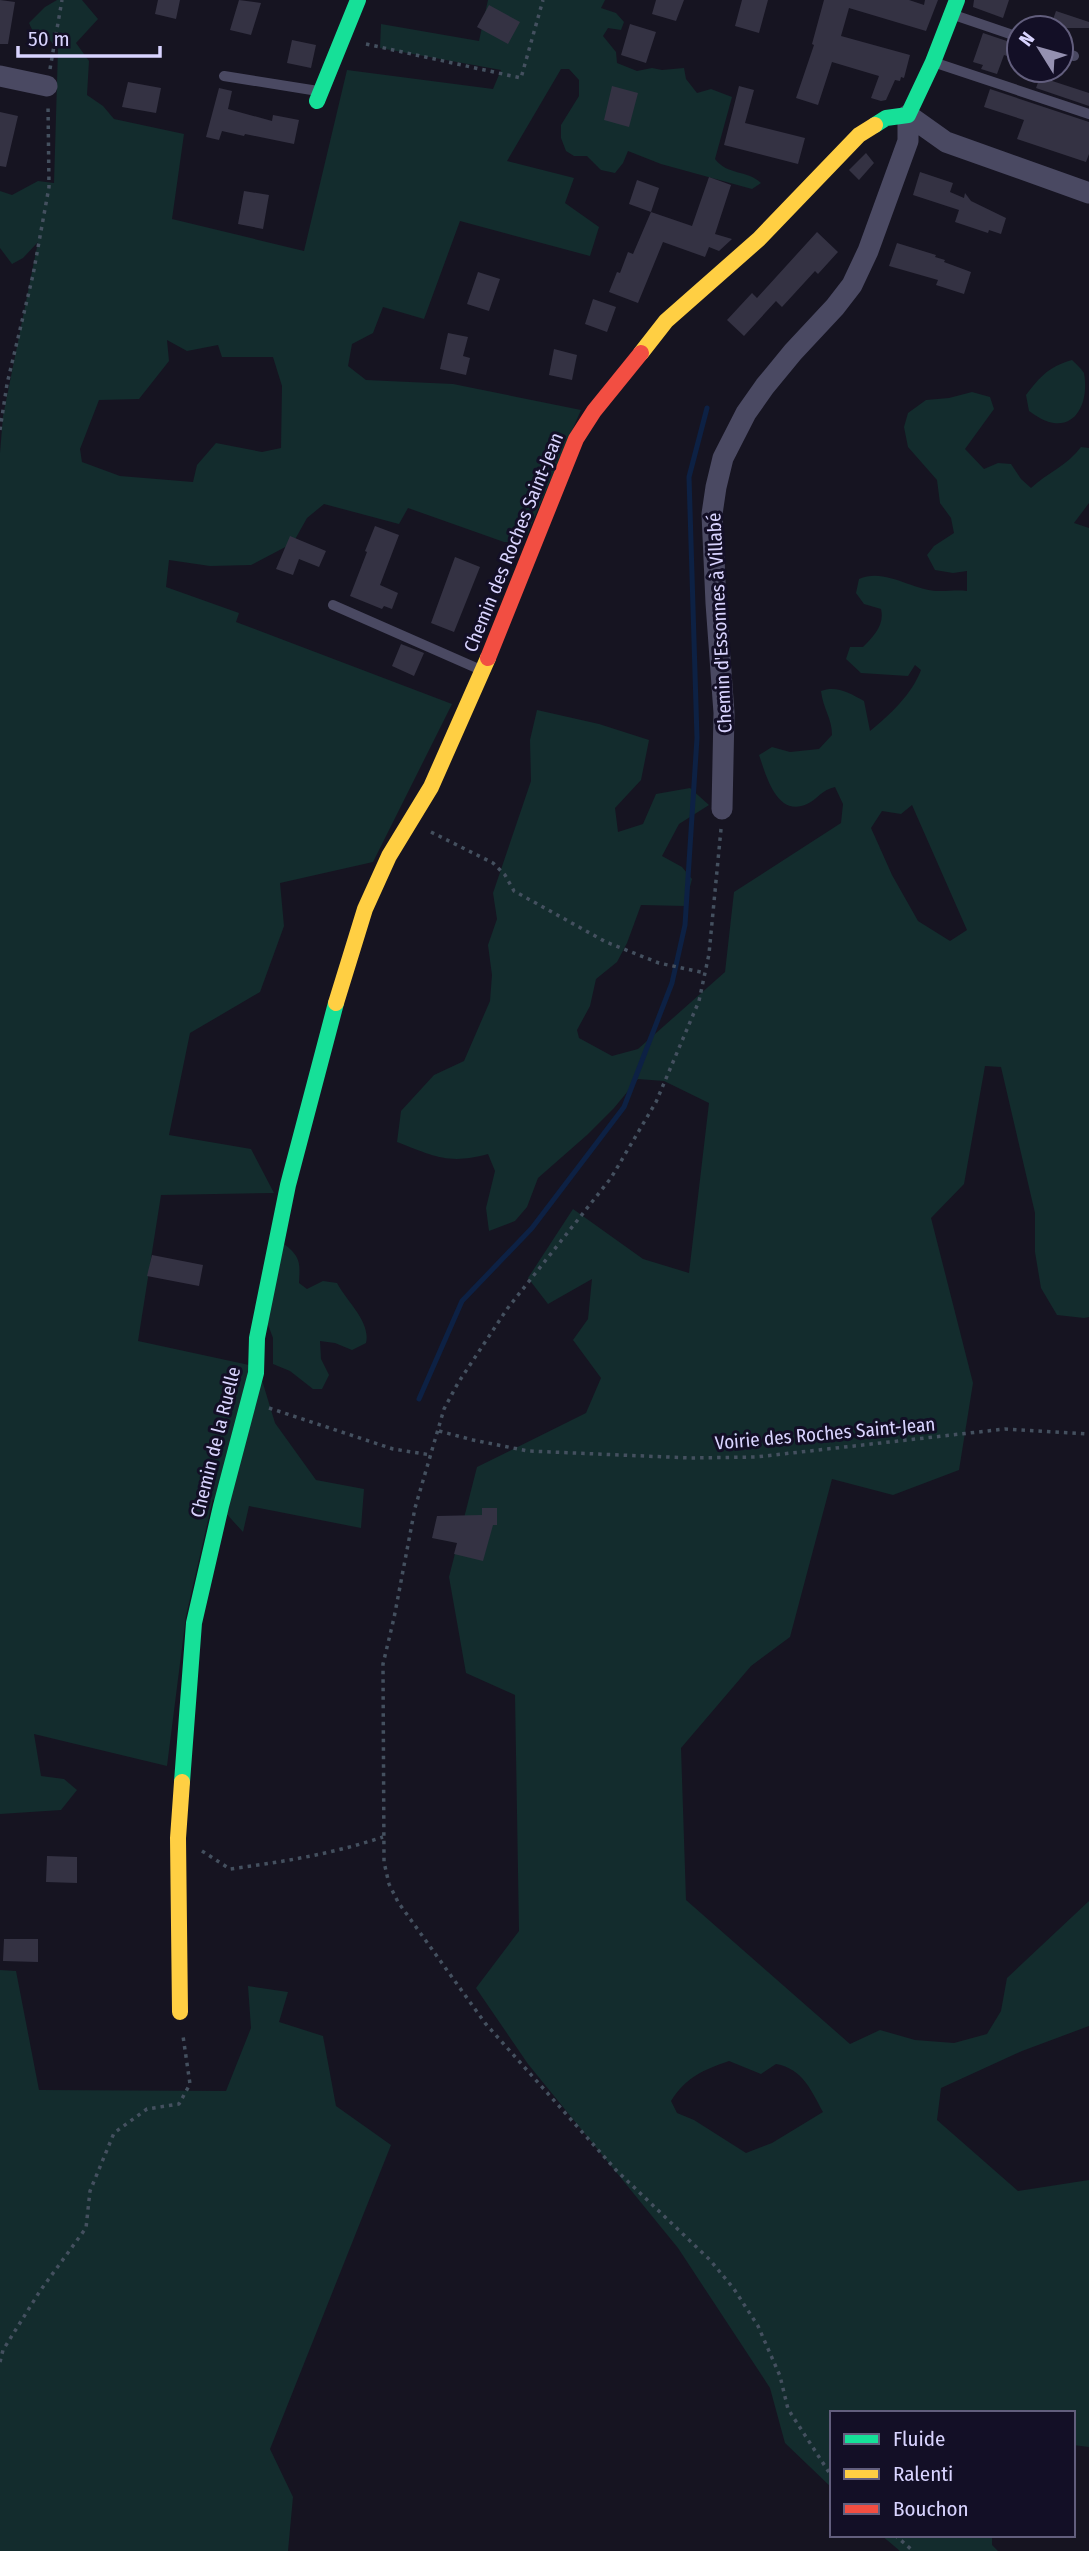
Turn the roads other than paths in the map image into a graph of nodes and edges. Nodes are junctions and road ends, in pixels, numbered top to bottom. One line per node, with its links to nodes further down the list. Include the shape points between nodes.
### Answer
1 (358, 0): 8 (street)
2 (954, 7): 3 (lane); 4 (street)
3 (1005, 31)
4 (933, 62): 9 (lane); 10 (street)
5 (0, 76): 7 (street)
6 (224, 76): 8 (lane)
7 (47, 86)
8 (319, 97)
9 (1089, 114)
10 (908, 115): 11 (street, via 946,142); 13 (street, Chemin des Roches Saint-Jean, via 886,118 859,135 759,239 666,321 594,411 576,439); 14 (street, Chemin d'Essonnes à Villabé, via 908,141 852,285 765,386 723,458 712,514 724,713)
11 (1089, 193)
12 (333, 605): 13 (lane)
13 (483, 671): 15 (street, Chemin des Roches Saint-Jean, via 431,787)
14 (722, 809)
15 (389, 856): 16 (street, Chemin de la Ruelle, via 365,909 312,1087 273,1255 257,1338 256,1373 194,1623 178,1838)
16 (180, 2012)

